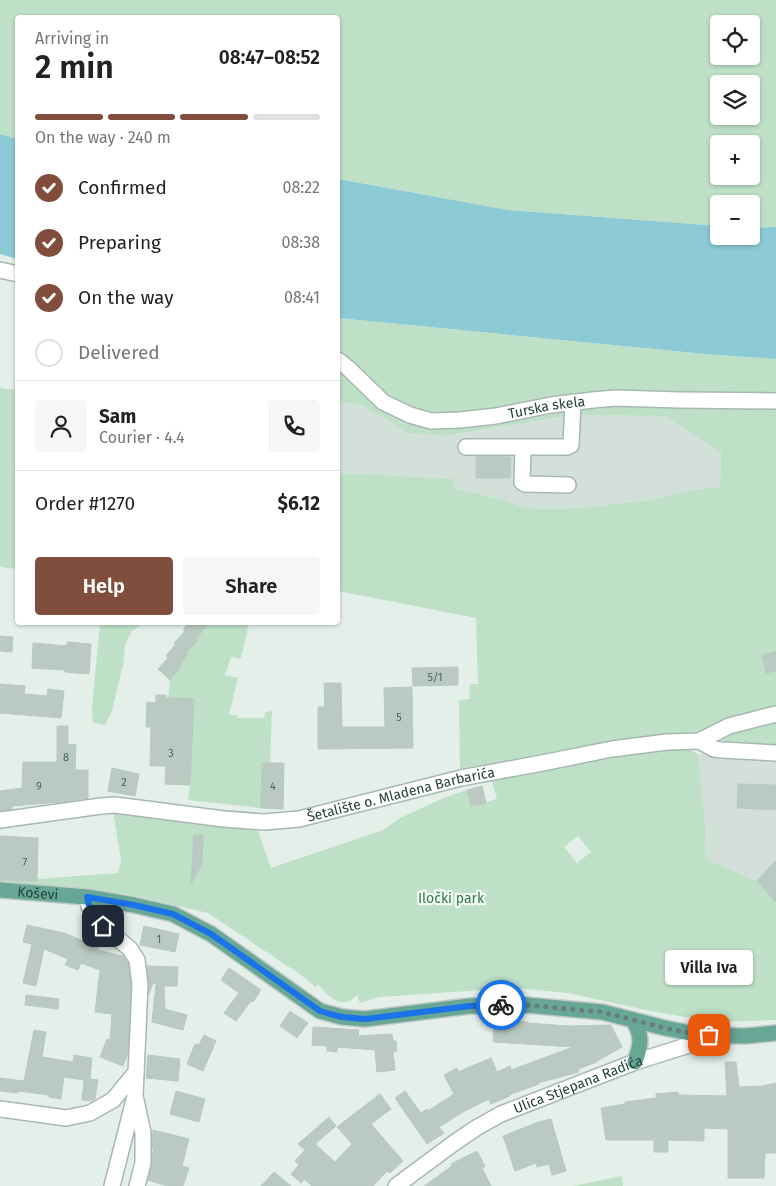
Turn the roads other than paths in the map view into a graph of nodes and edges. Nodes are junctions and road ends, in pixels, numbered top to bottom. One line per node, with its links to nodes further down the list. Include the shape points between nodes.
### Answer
1 (0, 270): 2 (street)
2 (15, 273)
3 (340, 362): 5 (street, Turska skela, via 383,402 430,421 496,416)
4 (776, 401): 5 (street, Turska skela, via 616,398)
5 (572, 402): 7 (street, via 571,445)
6 (466, 447): 7 (street)
7 (523, 447): 8 (street, via 522,482)
8 (568, 485)
9 (776, 714): 10 (street, via 729,726)
10 (699, 741): 11 (street, via 714,749); 12 (street, Šetalište o. Mladena Barbarića, via 612,749 461,778 299,819 264,822 115,805)
11 (776, 752)
12 (0, 820)
13 (0, 890): 14 (main road, Koševi)
14 (87, 897): 15 (main road, Koševi, via 173,914 219,939 320,1011 342,1017 365,1019 470,1006 526,1005 602,1012); 19 (street, via 93,915 130,949 137,960 140,985)
15 (634, 1020): 17 (main road, Koševi); 18 (main road, via 641,1039)
16 (776, 1033): 17 (main road)
17 (700, 1035): 18 (street, Ulica Stjepana Radića, via 689,1045)
18 (635, 1062): 24 (street, Ulica Stjepana Radića, via 501,1114 454,1143)
19 (136, 1072): 20 (street); 21 (street, via 113,1100 90,1113 66,1118)
20 (135, 1096): 22 (street); 23 (street, via 143,1133 143,1163)
21 (0, 1108)
22 (112, 1186)
23 (137, 1186)
24 (396, 1186)

